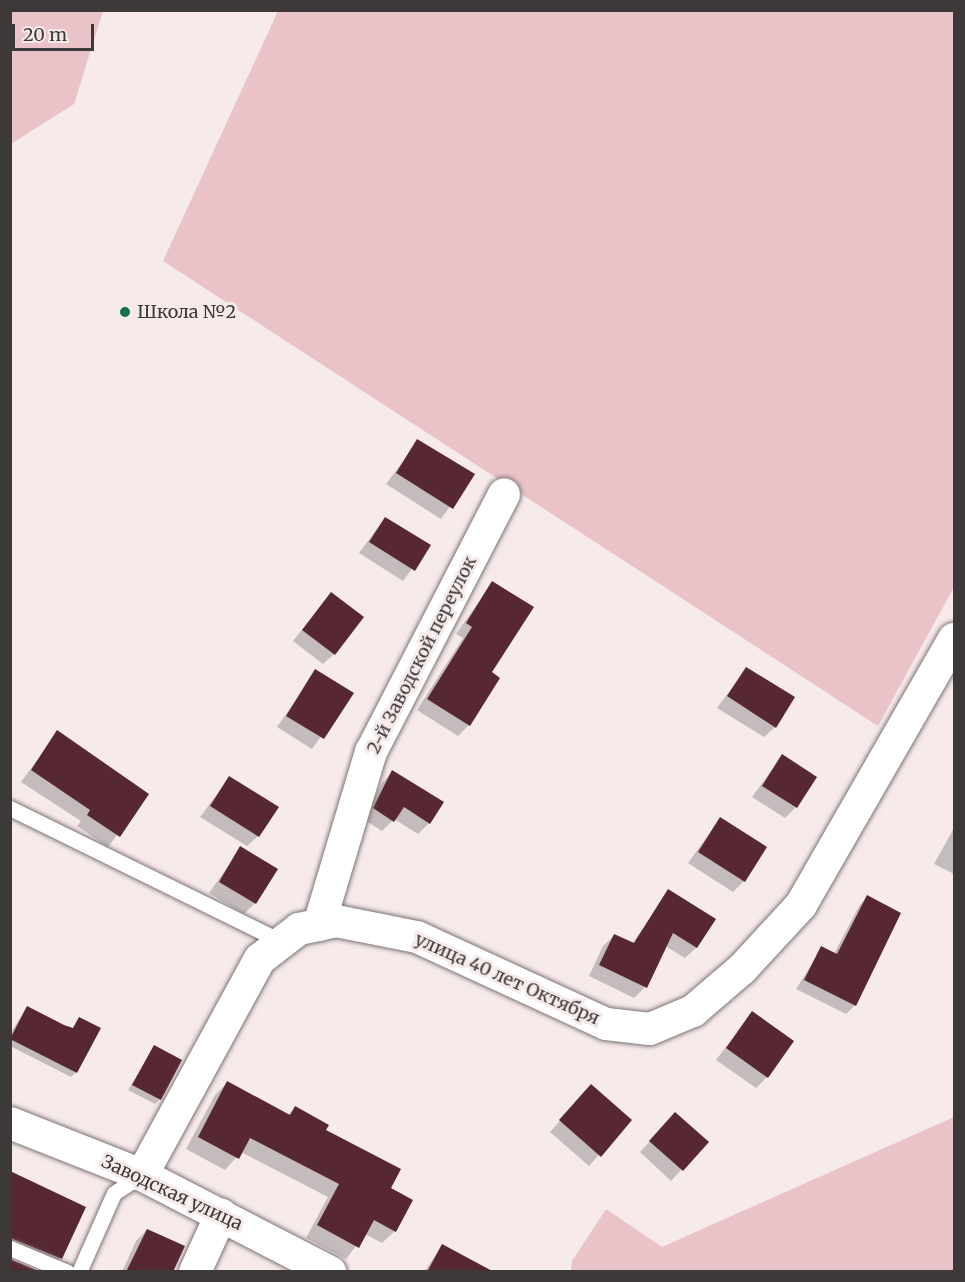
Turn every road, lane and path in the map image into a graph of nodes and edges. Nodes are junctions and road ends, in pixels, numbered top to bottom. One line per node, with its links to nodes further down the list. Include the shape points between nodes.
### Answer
1 (504, 494): 4 (street, 2-й Заводской переулок, via 371,752)
2 (954, 639): 4 (street, улица 40 лет Октября, via 801,905 742,969 693,1011 650,1029 606,1024 417,937 336,921)
3 (10, 808): 5 (lane)
4 (319, 925): 5 (street, улица 40 лет Октября, via 299,929)
5 (282, 942): 7 (street, улица 40 лет Октября, via 260,959)
6 (10, 1123): 7 (street, Заводская улица)
7 (142, 1175): 8 (street, Заводская улица); 11 (lane, via 114,1193)
8 (221, 1215): 12 (street); 13 (street, Заводская улица)
9 (10, 1248): 10 (lane)
10 (67, 1272)
11 (79, 1272)
12 (195, 1272)
13 (330, 1272)

